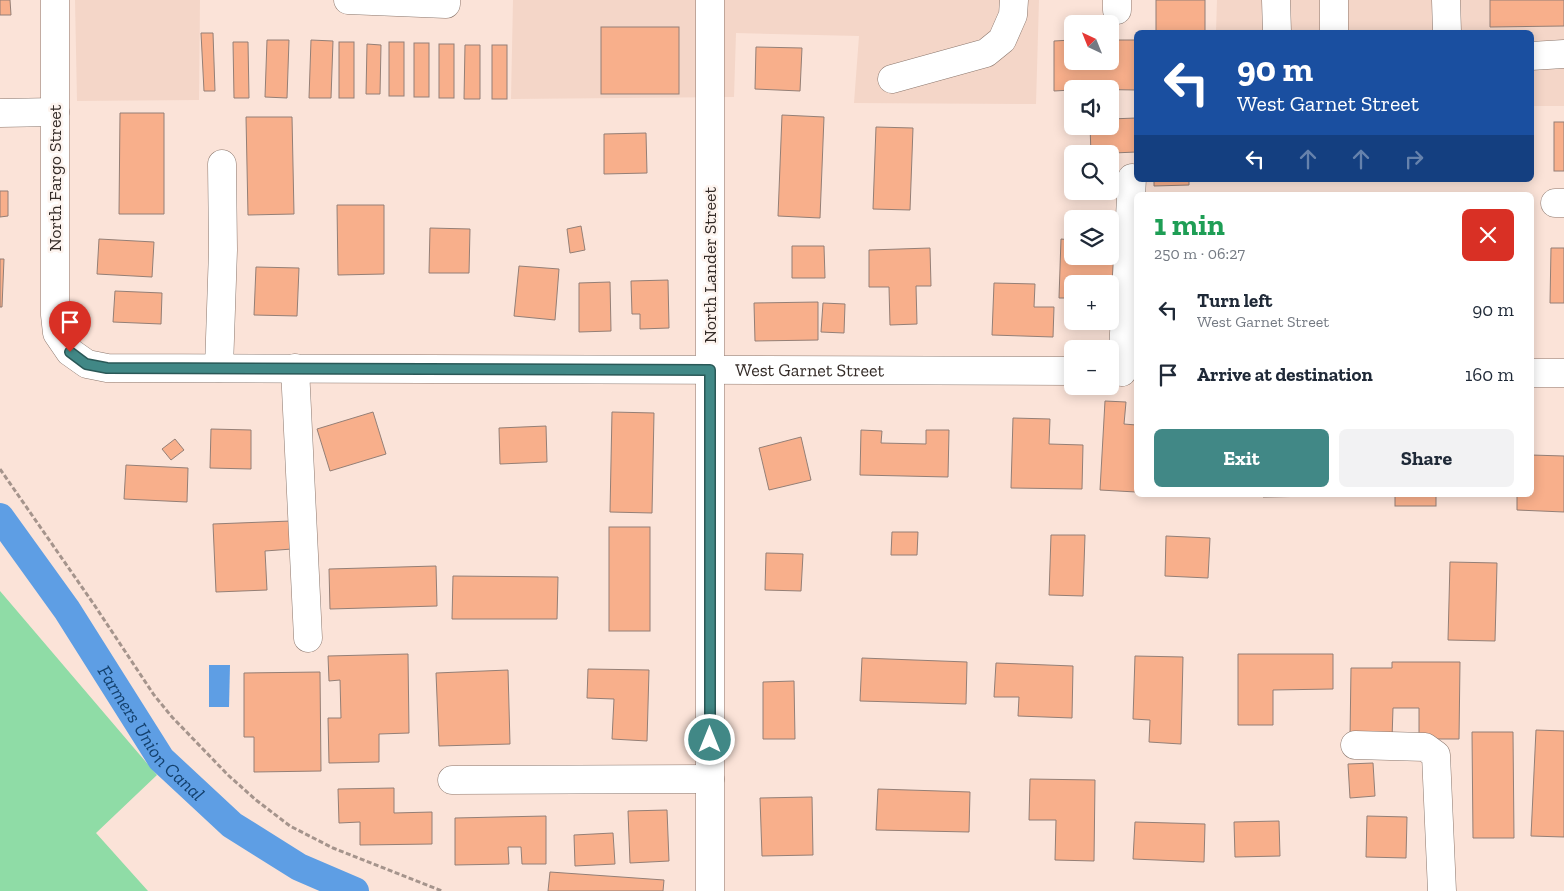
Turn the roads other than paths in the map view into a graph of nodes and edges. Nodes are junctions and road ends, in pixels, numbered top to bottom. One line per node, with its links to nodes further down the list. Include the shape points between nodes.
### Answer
1 (55, 0): 16 (street, North Fargo Street)
2 (348, 0): 3 (street, via 446,4)
3 (446, 0)
4 (710, 0): 22 (street, North Lander Street)
5 (1014, 0): 14 (street, via 1002,40 986,54)
6 (1276, 0): 9 (street)
7 (1334, 0): 10 (street)
8 (1446, 0): 11 (street)
9 (1277, 30)
10 (1334, 30)
11 (1447, 30)
12 (1564, 54): 13 (street)
13 (1534, 56)
14 (892, 79)
15 (0, 112): 16 (street)
16 (55, 112): 19 (street, North Fargo Street, via 55,315 57,333)
17 (222, 164): 20 (street)
18 (1132, 178): 24 (street)
19 (70, 352): 20 (street, West Garnet Street, via 86,364 107,368)
20 (219, 368): 21 (street, West Garnet Street)
21 (296, 368): 22 (street, West Garnet Street); 27 (street)
22 (710, 370): 23 (street, West Garnet Street); 29 (street, North Lander Street)
23 (1064, 371)
24 (1123, 372)
25 (1534, 373): 26 (street)
26 (1564, 373)
27 (308, 638)
28 (1355, 745): 32 (street, via 1425,747 1436,756)
29 (710, 779): 30 (street); 31 (street, North Lander Street)
30 (452, 780)
31 (710, 891)
32 (1442, 891)

